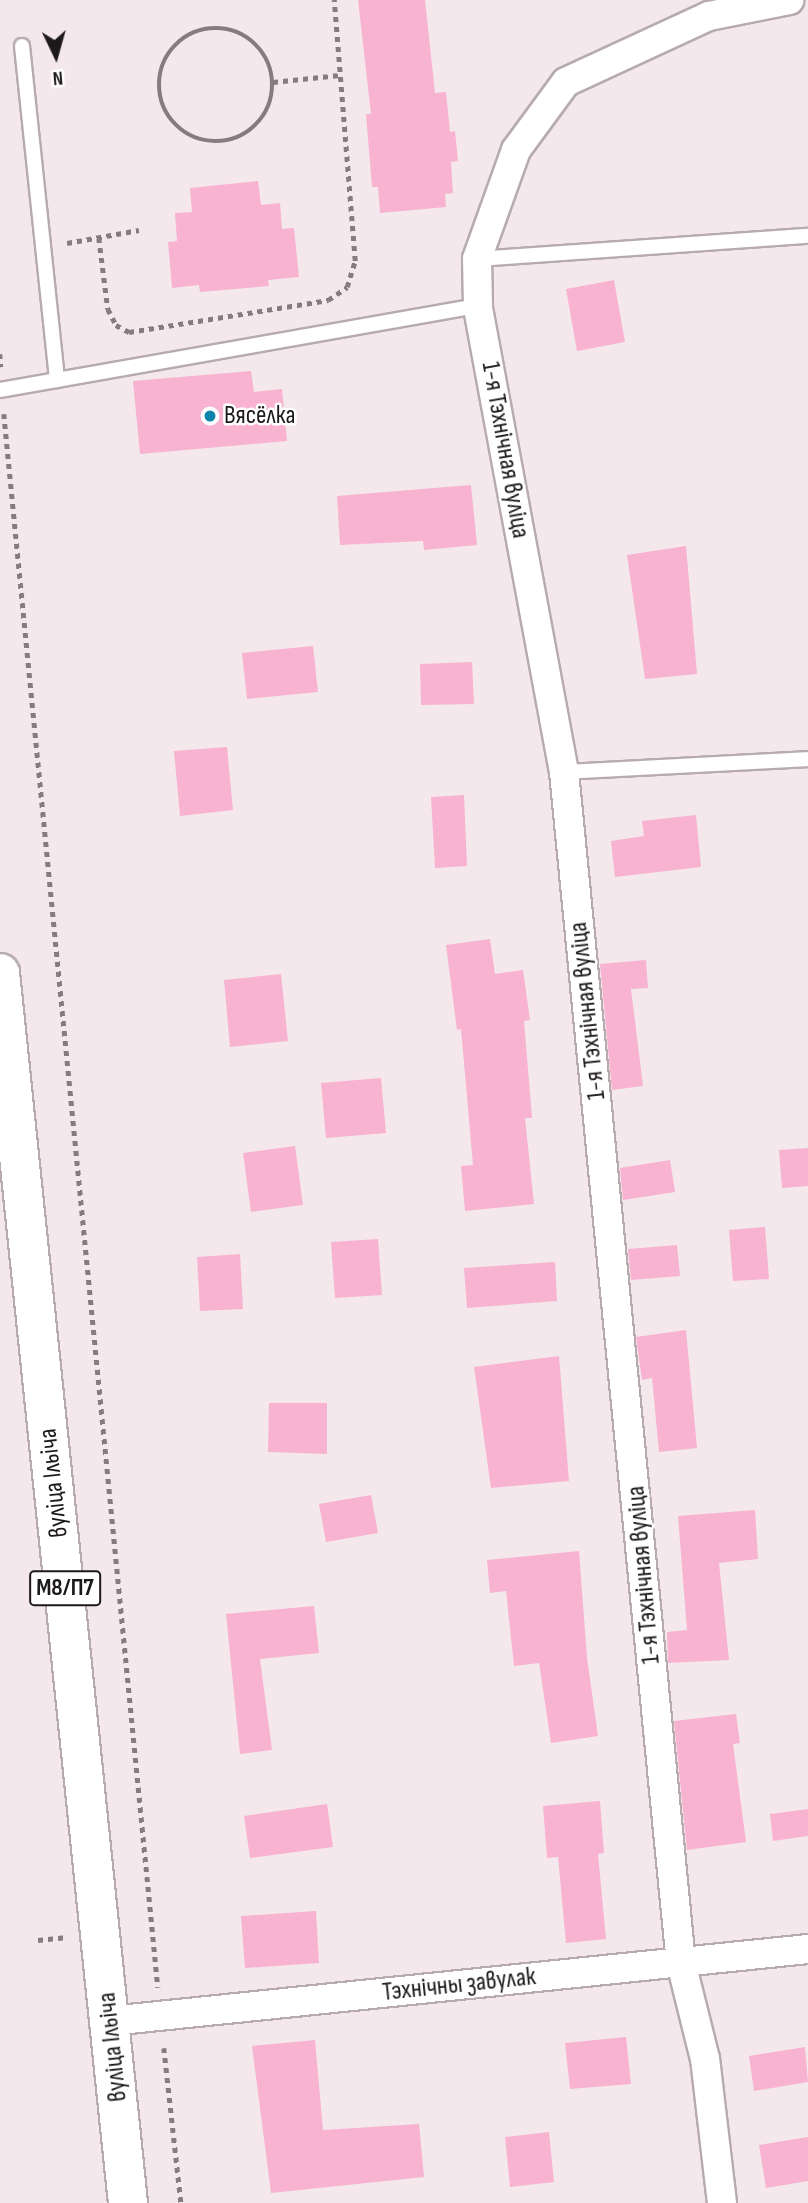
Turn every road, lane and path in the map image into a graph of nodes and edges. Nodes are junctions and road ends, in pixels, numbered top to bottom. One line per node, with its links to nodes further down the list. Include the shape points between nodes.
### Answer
1 (334, 0): 4 (path)
2 (789, 0): 10 (street, 1-я Тэхнічная вуліца, via 709,16 566,82 516,150)
3 (22, 46): 9 (lane)
4 (340, 75): 5 (path); 8 (path, via 355,261 353,278 327,300 130,332 116,325 108,309)
5 (273, 82): 5 (path, via 271,64 256,41 231,28 202,28 178,41 162,64 159,92 168,118 178,127 189,136 216,143 244,136 264,118 275,92)
6 (139, 230): 8 (path)
7 (808, 236): 10 (lane)
8 (99, 238): 9 (path)
9 (43, 246): 13 (lane)
10 (477, 259): 11 (street, 1-я Тэхнічная вуліца)
11 (478, 306): 13 (lane); 16 (street, 1-я Тэхнічная вуліца)
12 (0, 354): 14 (path)
13 (57, 380): 14 (lane)
14 (1, 390): 20 (path)
15 (808, 759): 16 (lane)
16 (564, 772): 19 (street, 1-я Тэхнічная вуліца)
17 (0, 973): 21 (main road, вуліца Ільіча / М8/П7)
18 (808, 1949): 19 (street, Тэхнічны завулак)
19 (681, 1963): 20 (street, Тэхнічны завулак); 24 (street, 1-я Тэхнічная вуліца, via 705,2059)
20 (161, 2015): 21 (street, Тэхнічны завулак); 23 (path)
21 (110, 2021): 22 (main road, вуліца Ільіча / М8/П7)
22 (128, 2203)
23 (181, 2203)
24 (722, 2203)

